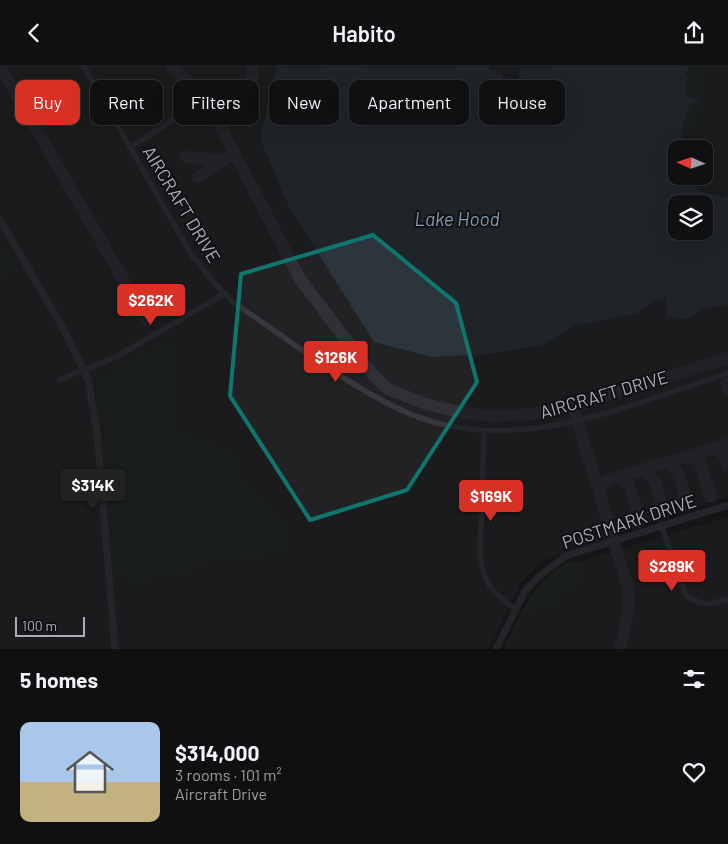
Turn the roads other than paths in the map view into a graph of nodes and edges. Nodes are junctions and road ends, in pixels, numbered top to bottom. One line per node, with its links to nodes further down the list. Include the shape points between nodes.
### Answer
1 (83, 65): 3 (street, AIRCRAFT DRIVE)
2 (173, 120): 3 (street)
3 (130, 147): 5 (street, AIRCRAFT DRIVE, via 192,254)
4 (0, 220): 6 (street)
5 (224, 294): 6 (street, via 124,353); 9 (street, AIRCRAFT DRIVE, via 355,384 400,409 436,422)
6 (84, 370): 8 (street); 14 (street, via 97,432)
7 (728, 373): 9 (street, AIRCRAFT DRIVE, via 578,421 528,430)
8 (59, 380)
9 (484, 431): 13 (street, via 481,567 494,593)
10 (728, 505): 11 (street, POSTMARK DRIVE)
11 (661, 524): 12 (street, via 685,594 704,604); 13 (street, POSTMARK DRIVE, via 566,556 538,577 525,591)
12 (728, 599)
13 (516, 609): 15 (street, POSTMARK DRIVE)
14 (115, 649)
15 (496, 649)

